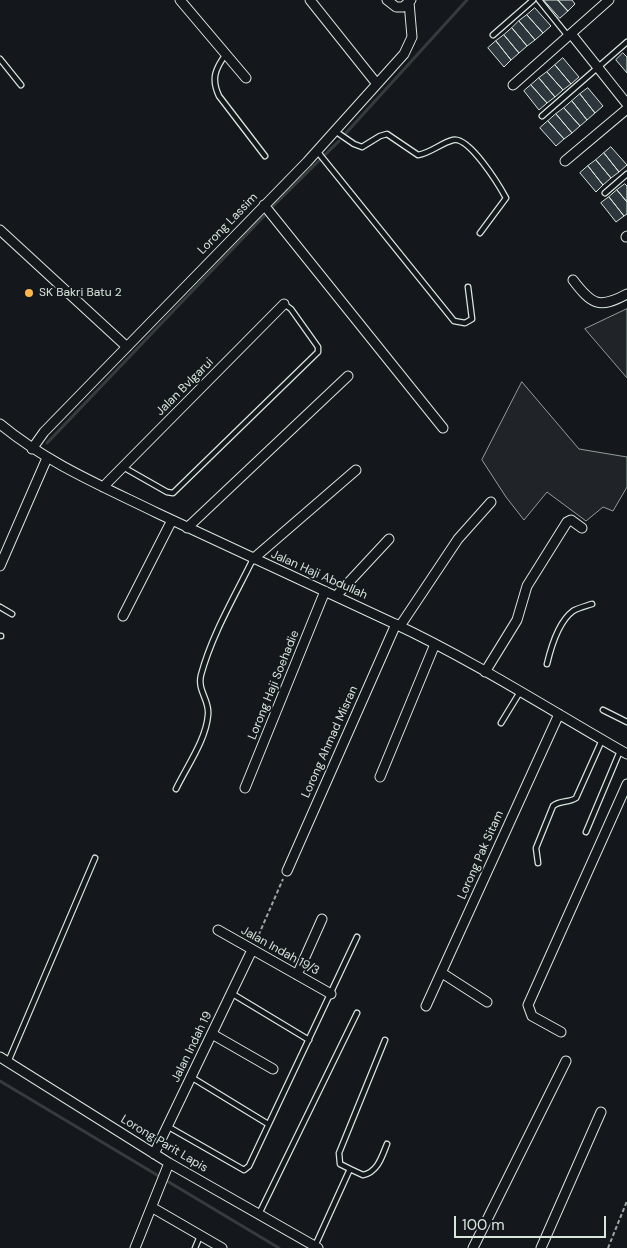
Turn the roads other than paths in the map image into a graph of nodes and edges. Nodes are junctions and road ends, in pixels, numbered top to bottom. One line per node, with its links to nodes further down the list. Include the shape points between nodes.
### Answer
1 (180, 0): 11 (street)
2 (310, 0): 15 (street)
3 (387, 0): 7 (street, Lorong Lassim, via 396,7 403,7)
4 (533, 0): 8 (lane)
5 (539, 0): 9 (lane)
6 (609, 0): 9 (street)
7 (410, 1): 15 (street, Lorong Lassim, via 412,37 404,54)
8 (493, 35)
9 (571, 36): 13 (street); 17 (street)
10 (627, 42): 13 (lane)
11 (226, 54): 14 (street); 22 (lane, via 217,66 214,86)
12 (0, 60): 16 (lane)
13 (599, 69): 18 (street); 19 (lane)
14 (246, 78)
15 (377, 84): 20 (street, Lorong Lassim)
16 (21, 85)
17 (513, 85)
18 (627, 105): 23 (street)
19 (542, 116)
20 (336, 131): 21 (street, Lorong Lassim); 28 (lane, via 362,147 387,134 418,155 452,140 464,142 489,169 506,198)
21 (317, 151): 26 (street, Lorong Lassim); 30 (lane, via 454,321 465,323 472,319)
22 (265, 156)
23 (565, 161)
24 (627, 174): 25 (lane)
25 (605, 193)
26 (264, 205): 33 (street, Lorong Lassim); 36 (street)
27 (0, 230): 33 (street)
28 (480, 233)
29 (573, 280): 31 (street, via 592,302 602,304)
30 (468, 287)
31 (627, 294)
32 (284, 304): 39 (street, Jalan Bvlgarui); 39 (lane, via 318,346 318,352 173,493)
33 (127, 347): 37 (street, Lorong Lassim, via 44,432)
34 (348, 376): 44 (street)
35 (0, 424): 37 (street, Jalan Haji Abdullah)
36 (443, 428)
37 (32, 449): 38 (street, Jalan Haji Abdullah)
38 (47, 458): 41 (street, Jalan Haji Abdullah); 48 (street)
39 (123, 467): 41 (street, Jalan Bvlgarui)
40 (356, 470): 47 (street)
41 (103, 487): 43 (street, Jalan Haji Abdullah)
42 (491, 502): 55 (street, Lorong Ahmad Misran, via 458,539)
43 (172, 520): 44 (street, Jalan Haji Abdullah); 54 (street)
44 (187, 528): 47 (street, Jalan Haji Abdullah)
45 (582, 528): 58 (street, via 571,520 567,522 527,586 517,620)
46 (389, 539): 50 (street)
47 (253, 559): 49 (street, Jalan Haji Abdullah); 69 (lane, via 209,650 200,688 209,713 206,728)
48 (0, 566)
49 (325, 591): 50 (street, Jalan Haji Abdullah); 68 (street, Lorong Haji Soehadie)
50 (336, 596): 55 (street, Jalan Haji Abdullah)
51 (592, 604): 57 (lane, via 574,610 569,616 551,647)
52 (0, 608): 53 (lane)
53 (12, 614)
54 (123, 616)
55 (398, 625): 56 (street, Jalan Haji Abdullah); 73 (street, Lorong Ahmad Misran)
56 (434, 644): 58 (street, Jalan Haji Abdullah); 66 (street)
57 (547, 664)
58 (485, 672): 59 (street, Jalan Haji Abdullah)
59 (520, 692): 61 (street, Jalan Haji Abdullah); 63 (lane)
60 (604, 710): 62 (lane)
61 (559, 714): 64 (street, Jalan Haji Abdullah); 78 (street, Lorong Pak Sitam)
62 (627, 722)
63 (500, 723)
64 (602, 740): 65 (street, Jalan Haji Abdullah); 72 (lane, via 576,798 553,806 536,848)
65 (624, 753): 70 (lane)
66 (380, 777)
67 (626, 786): 85 (street, via 528,1005 532,1016)
68 (246, 788)
69 (176, 789)
70 (586, 832)
71 (95, 858): 89 (lane)
72 (538, 863)
73 (287, 871)
74 (322, 919): 79 (street)
75 (218, 930): 77 (street, Jalan Indah 19/3)
76 (357, 937): 81 (lane)
77 (252, 950): 79 (street, Jalan Indah 19/3); 80 (street, Jalan Indah 19)
78 (442, 973): 82 (street); 83 (street, Lorong Pak Sitam)
79 (297, 974): 81 (street, Jalan Indah 19/3)
80 (231, 993): 86 (street, Jalan Indah 19); 87 (lane)
81 (331, 994): 87 (lane)
82 (487, 1002)
83 (426, 1006)
84 (358, 1013): 101 (lane)
85 (561, 1032)
86 (212, 1034): 91 (street); 92 (street, Jalan Indah 19)
87 (309, 1040): 94 (lane)
88 (385, 1040): 99 (lane, via 339,1153 340,1164)
89 (4, 1060): 97 (street, Lorong Parit Lapis)
90 (566, 1061): 107 (street)
91 (273, 1068)
92 (191, 1078): 94 (lane); 95 (street, Jalan Indah 19)
93 (601, 1112): 108 (street)
94 (268, 1124): 95 (lane, via 244,1170)
95 (168, 1126): 97 (street, Jalan Indah 19)
96 (387, 1144): 99 (lane, via 378,1165 370,1173 363,1175)
97 (154, 1154): 98 (street, Lorong Parit Lapis)
98 (169, 1163): 100 (street); 101 (street, Lorong Parit Lapis)
99 (350, 1170): 103 (lane)
100 (153, 1208): 102 (street); 104 (street)
101 (259, 1214): 103 (street, Lorong Parit Lapis)
102 (201, 1234): 105 (lane); 106 (street)
103 (316, 1247)
104 (135, 1248)
105 (195, 1248)
106 (222, 1248)
107 (473, 1248)
108 (541, 1248)

